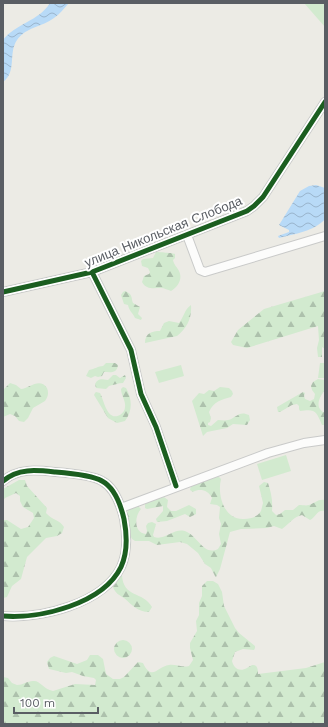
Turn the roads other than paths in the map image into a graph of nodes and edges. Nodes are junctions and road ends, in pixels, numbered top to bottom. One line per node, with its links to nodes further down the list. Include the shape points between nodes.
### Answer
1 (325, 102): 2 (street, улица Никольская Слобода, via 258,202 247,211)
2 (187, 235): 3 (street, via 200,270 205,272); 4 (street, улица Никольская Слобода)
3 (325, 236)
4 (92, 272): 5 (street, улица Никольская Слобода); 8 (street, via 130,350 142,394)
5 (3, 292)
6 (325, 440): 8 (street, via 268,453)
7 (3, 481): 9 (street, via 16,472 26,470 99,479 107,484)
8 (176, 486): 9 (street)
9 (121, 508): 10 (street, via 126,533 126,552 120,567 107,584 88,598 60,610 31,616)
10 (3, 616)

